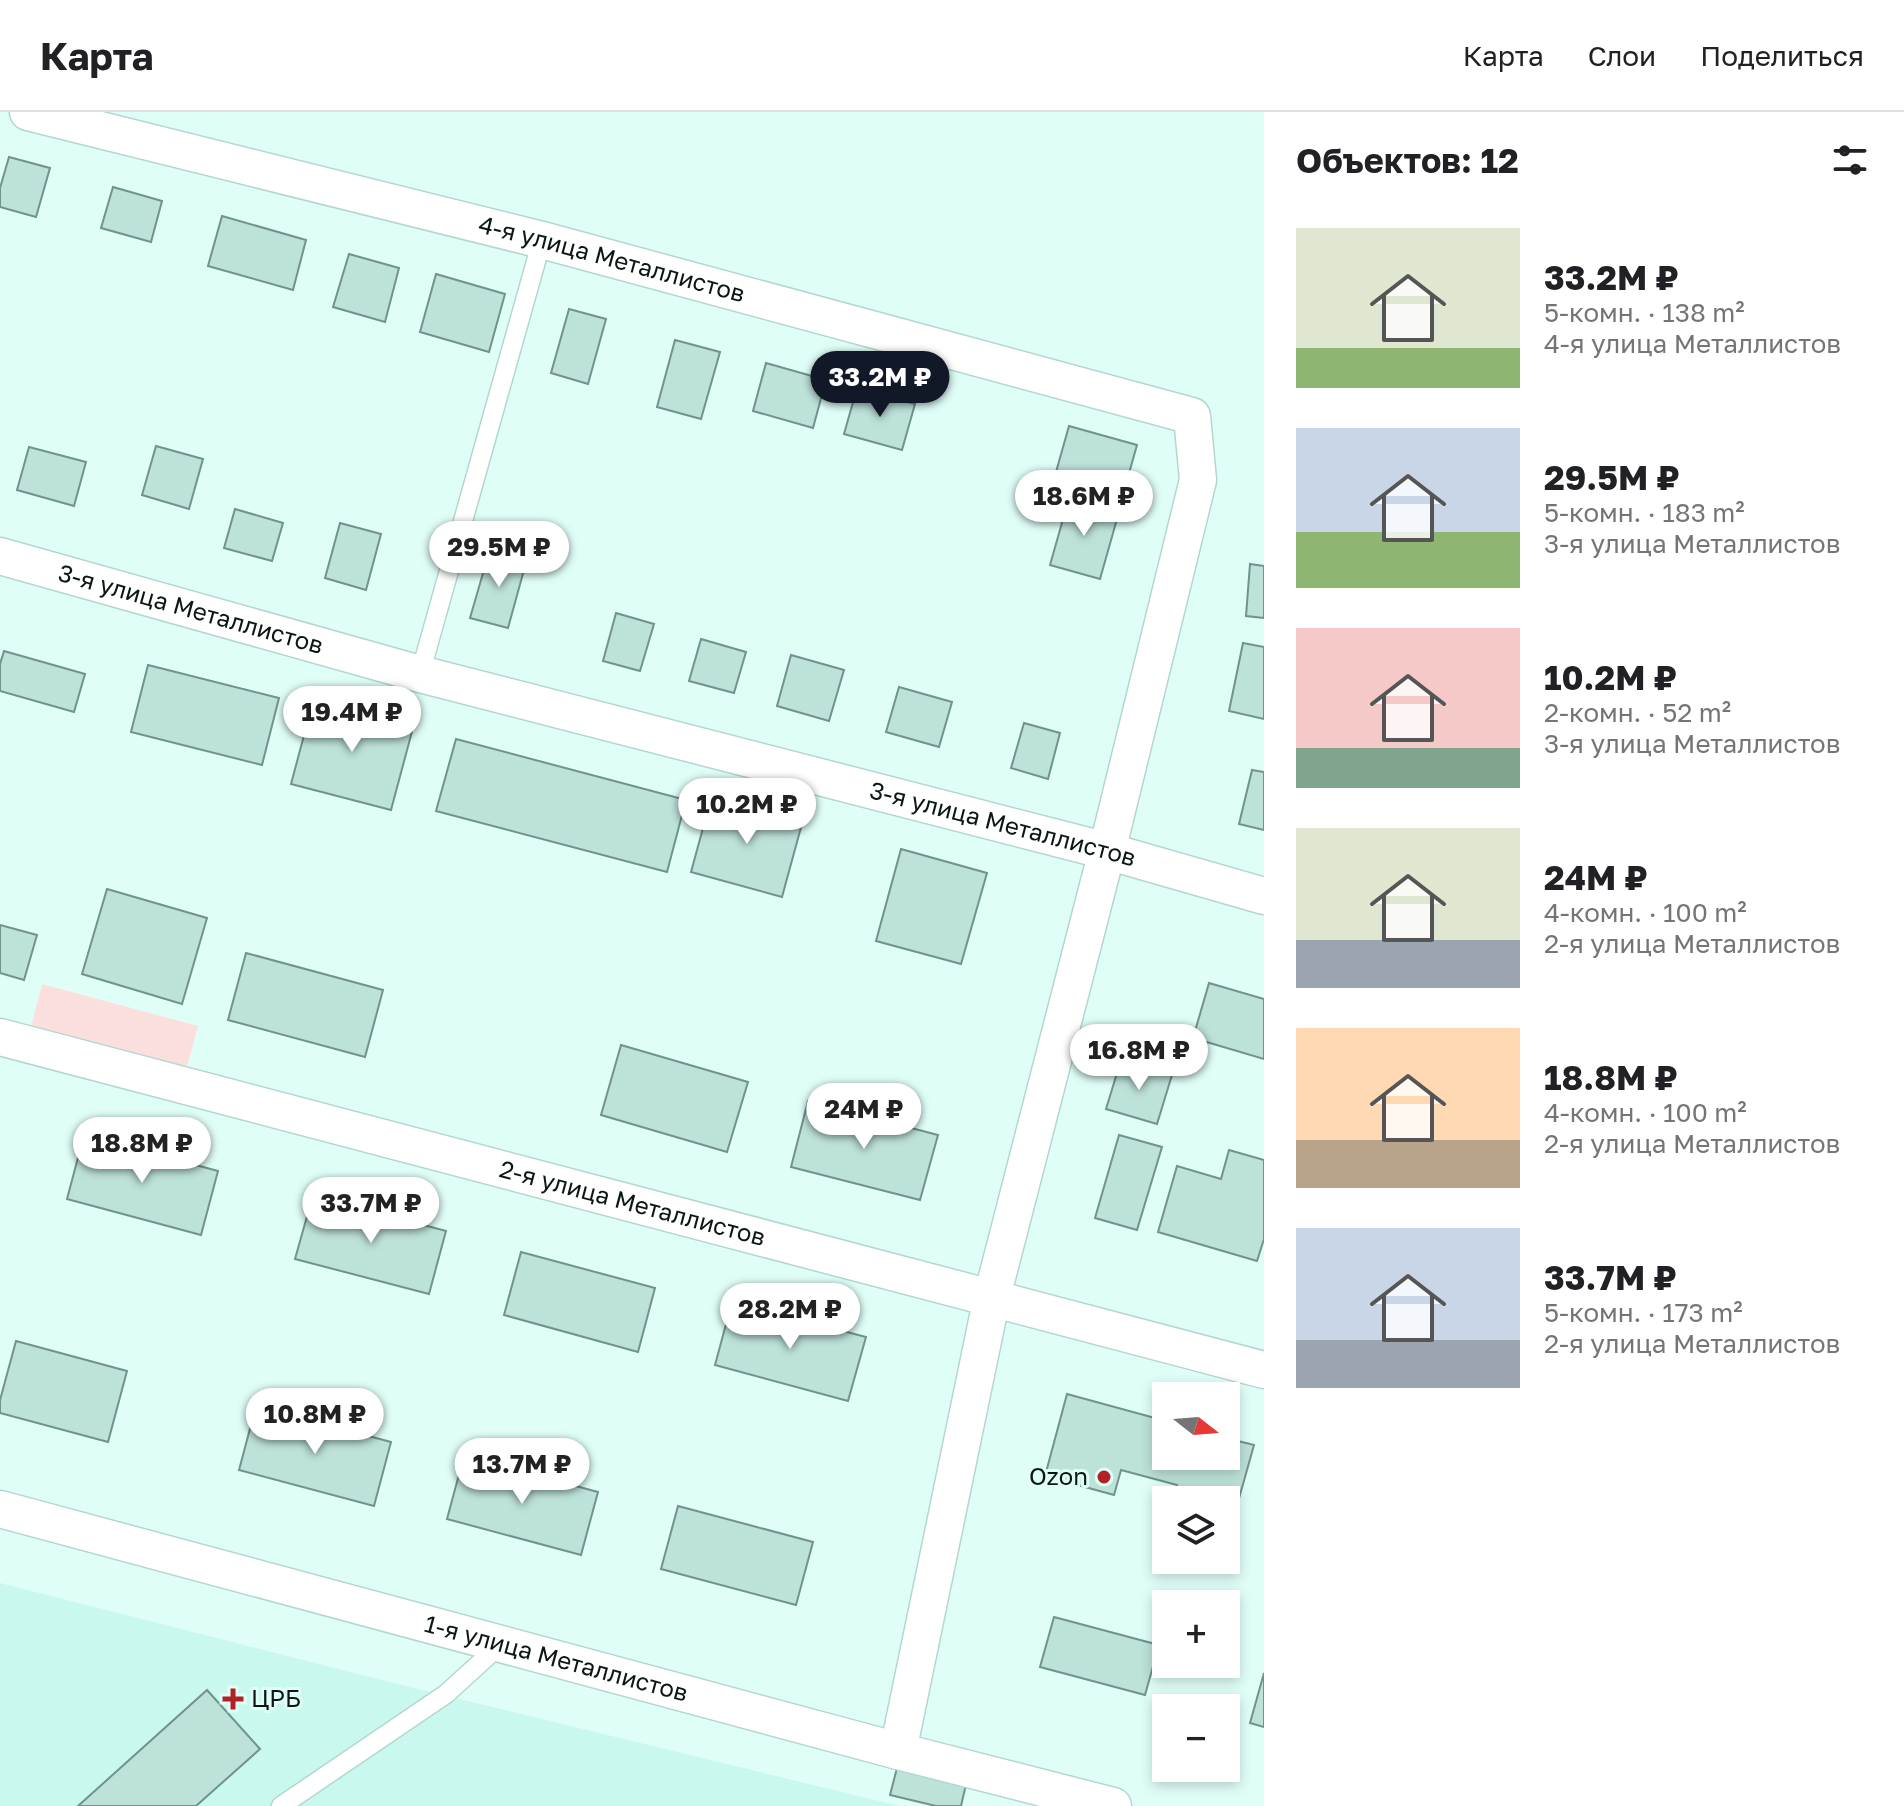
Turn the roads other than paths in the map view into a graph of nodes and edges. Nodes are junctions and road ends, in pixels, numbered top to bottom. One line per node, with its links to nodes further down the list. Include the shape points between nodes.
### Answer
1 (28, 112): 2 (street, 4-я улица Металлистов)
2 (542, 240): 4 (lane); 5 (street, 4-я улица Металлистов, via 1192,416 1198,480)
3 (0, 556): 4 (street, 3-я улица Металлистов)
4 (420, 674): 5 (street, 3-я улица Металлистов)
5 (1107, 851): 6 (street, 3-я улица Металлистов); 8 (street)
6 (1264, 896)
7 (0, 1037): 8 (street, 2-я улица Металлистов)
8 (992, 1297): 9 (street, 2-я улица Металлистов); 12 (street)
9 (1264, 1370)
10 (0, 1509): 11 (street, 1-я улица Металлистов)
11 (502, 1643): 12 (street, 1-я улица Металлистов); 13 (lane, via 446,1694)
12 (898, 1751): 14 (street, 1-я улица Металлистов)
13 (281, 1806)
14 (1113, 1806)

